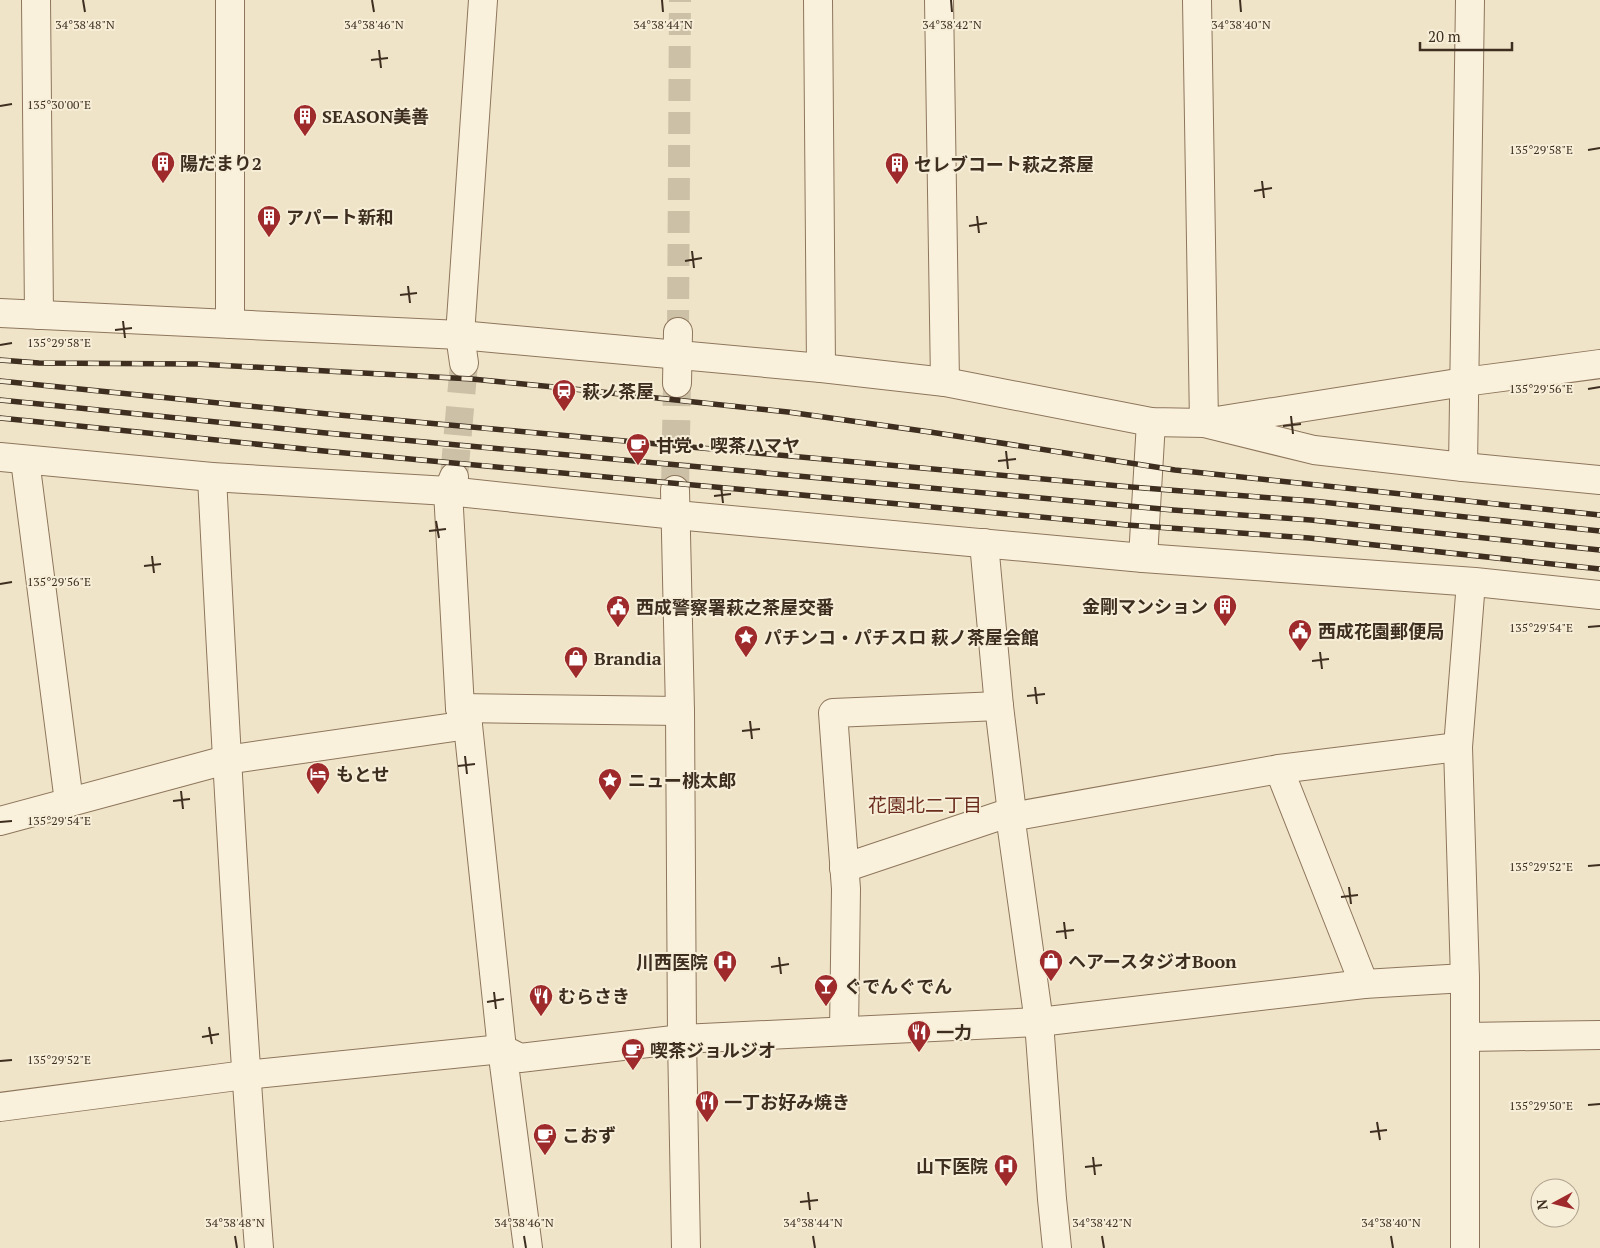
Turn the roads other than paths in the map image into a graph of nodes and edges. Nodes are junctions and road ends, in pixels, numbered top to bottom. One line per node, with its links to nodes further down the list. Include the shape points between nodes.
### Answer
1 (36, 0): 9 (street)
2 (230, 0): 10 (street)
3 (483, 0): 11 (street)
4 (818, 0): 15 (street)
5 (939, 0): 16 (street)
6 (1197, 0): 20 (street)
7 (1470, 0): 17 (street)
8 (0, 313): 9 (street)
9 (39, 315): 10 (street)
10 (230, 324): 11 (street)
11 (460, 335): 12 (street); 13 (street)
12 (677, 343): 15 (street); 18 (street)
13 (464, 363)
14 (1600, 364): 17 (street)
15 (821, 368): 16 (street)
16 (946, 382): 19 (street)
17 (1464, 382): 20 (street); 22 (street)
18 (677, 383)
19 (1151, 422): 20 (street); 28 (street)
20 (1204, 423): 22 (street, via 1314,450)
21 (12, 458): 23 (street); 37 (street)
22 (1463, 467): 24 (street)
23 (212, 477): 25 (street); 35 (street)
24 (1600, 480)
25 (451, 484): 26 (street); 33 (street)
26 (675, 503): 27 (street); 32 (street)
27 (984, 544): 28 (street); 31 (street)
28 (1143, 558): 29 (street)
29 (1471, 582): 30 (street); 34 (street)
30 (1600, 595)
31 (999, 706): 38 (street); 40 (street, via 833,713)
32 (680, 711): 33 (street); 47 (street)
33 (464, 717): 35 (street); 48 (street)
34 (1458, 747): 36 (street); 41 (street)
35 (226, 760): 37 (street); 49 (street)
36 (1279, 769): 38 (street); 42 (street)
37 (69, 802): 39 (street)
38 (1011, 815): 40 (street); 43 (street)
39 (0, 821)
40 (844, 868): 44 (street)
41 (1465, 978): 42 (street); 46 (street)
42 (1364, 984): 43 (street)
43 (1039, 1022): 44 (street); 54 (street)
44 (844, 1031): 47 (street)
45 (1600, 1035): 46 (street)
46 (1465, 1037): 55 (street)
47 (682, 1039): 48 (street, via 520,1058); 53 (street)
48 (502, 1049): 49 (street); 52 (street)
49 (245, 1075): 50 (street); 51 (street)
50 (0, 1107)
51 (259, 1248)
52 (528, 1248)
53 (686, 1248)
54 (1058, 1248)
55 (1465, 1248)

